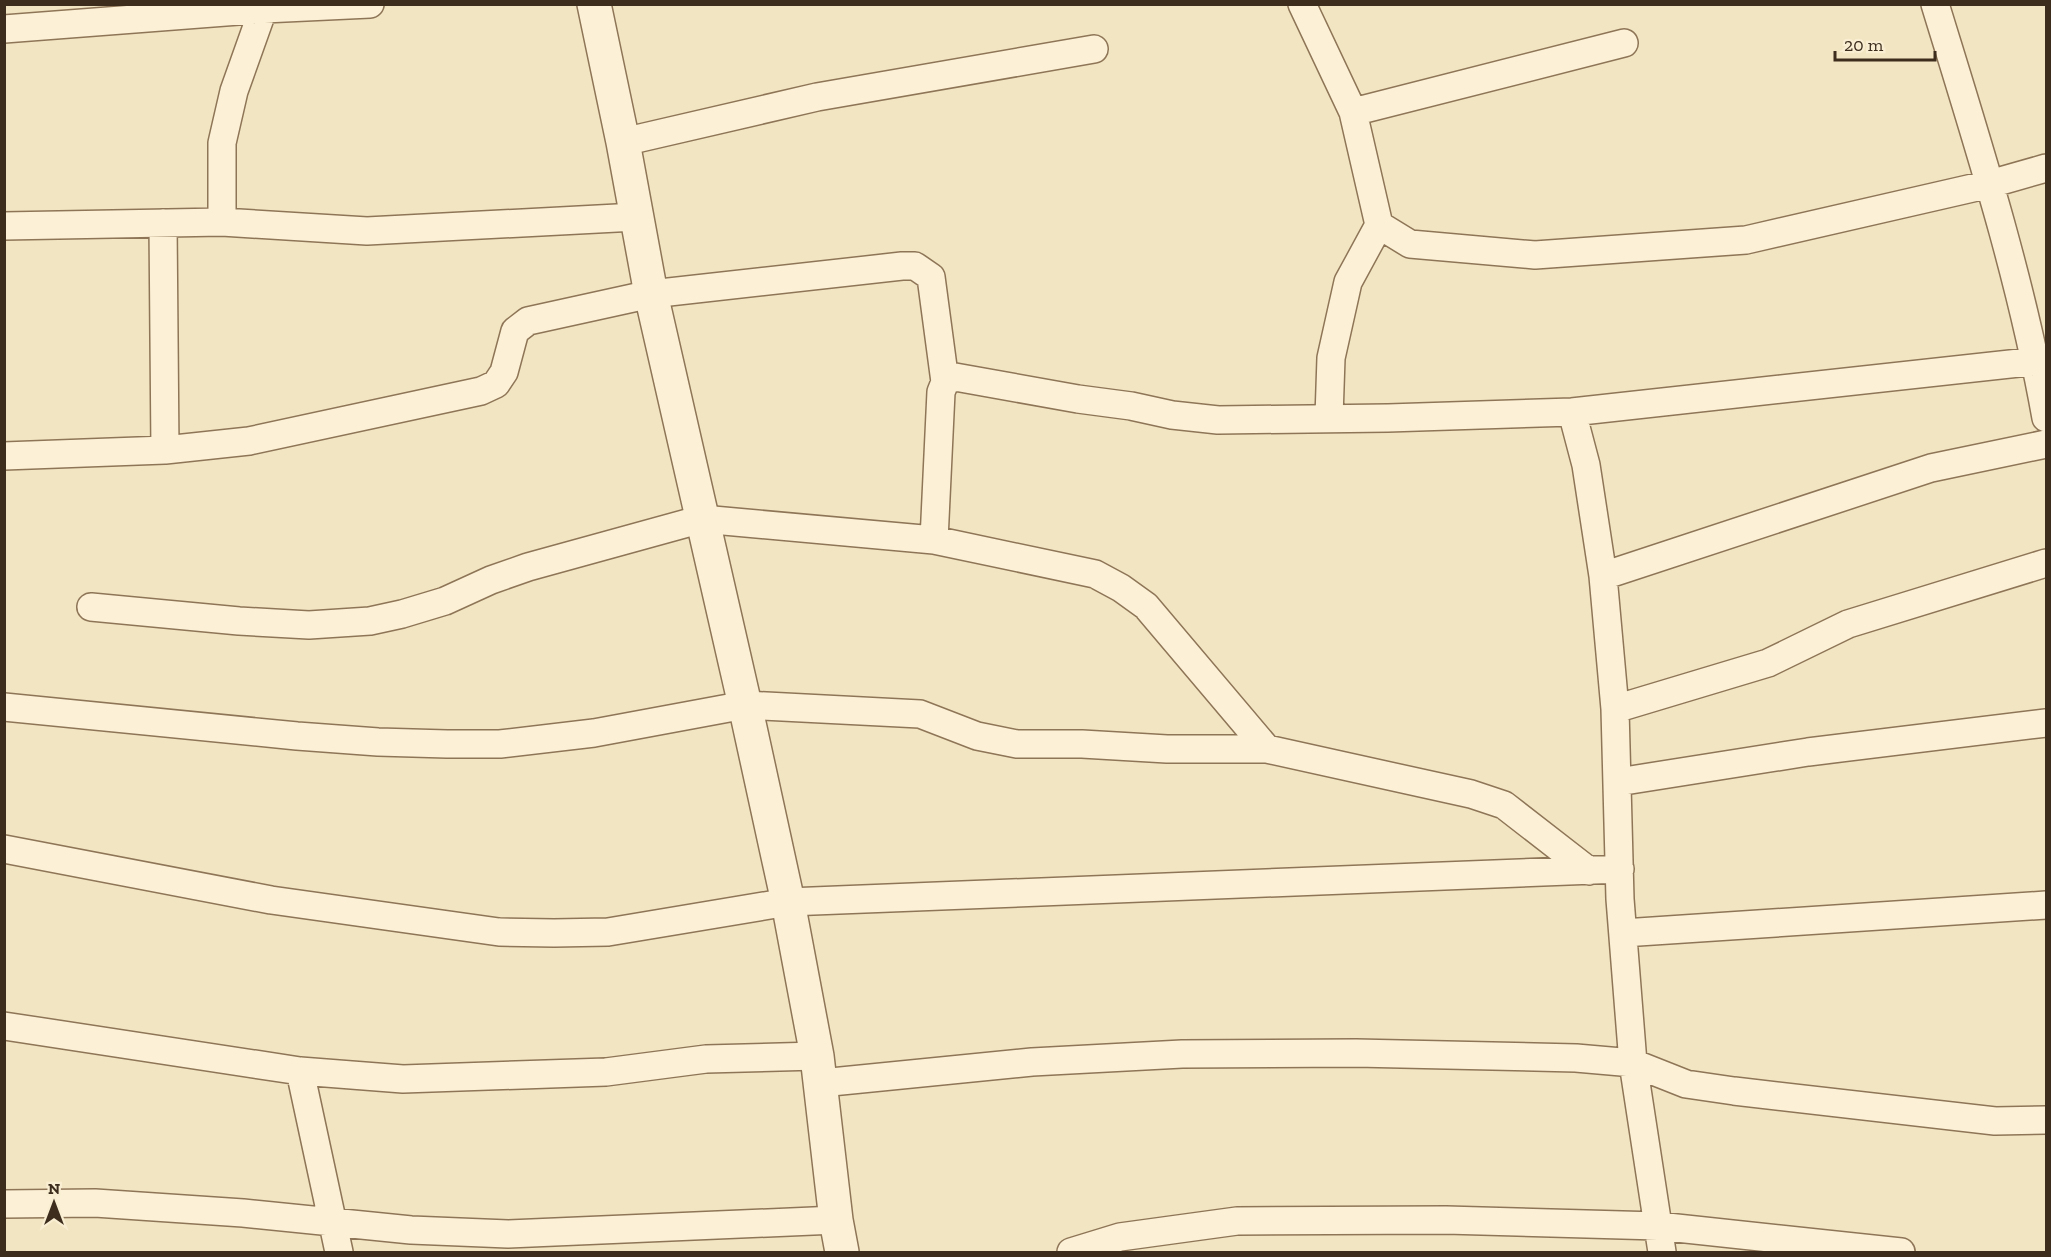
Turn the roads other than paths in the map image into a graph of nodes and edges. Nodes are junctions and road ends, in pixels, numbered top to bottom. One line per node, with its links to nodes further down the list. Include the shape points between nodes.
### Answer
1 (370, 4): 5 (street)
2 (594, 4): 10 (street)
3 (1302, 4): 9 (street)
4 (1935, 4): 12 (street)
5 (265, 7): 6 (street); 14 (street, via 234,91 222,143)
6 (4, 29)
7 (1624, 43): 9 (street)
8 (1094, 49): 10 (street, via 817,97)
9 (1353, 112): 16 (street)
10 (623, 142): 13 (street)
11 (2046, 168): 12 (street)
12 (1990, 184): 16 (street, via 1746,240 1535,255 1410,244); 19 (street)
13 (636, 217): 14 (street, via 367,231); 18 (street)
14 (222, 222): 15 (street)
15 (164, 223): 17 (street); 25 (street)
16 (1379, 225): 22 (street, via 1348,282 1331,358)
17 (4, 226)
18 (651, 294): 20 (street, via 915,266 931,278); 25 (street, via 528,321 515,331 504,372 496,384 481,391 249,441); 27 (street)
19 (2041, 361): 21 (street); 23 (street)
20 (945, 382): 22 (street, via 956,377 1218,420); 28 (street, via 941,392)
21 (1572, 412): 22 (street); 30 (street, via 1586,465)
22 (1329, 417)
23 (2046, 417)
24 (2046, 444): 30 (street, via 1931,468)
25 (165, 450): 26 (street)
26 (4, 456)
27 (702, 519): 28 (street); 31 (street, via 528,567 445,600 370,621 309,625); 32 (street)
28 (934, 540): 36 (street, via 1095,574 1121,588 1146,606)
29 (2046, 563): 34 (street, via 1848,624 1768,663)
30 (1603, 576): 34 (street)
31 (91, 607)
32 (745, 705): 33 (street, via 594,733 500,744 378,742); 36 (street, via 920,714 977,736 1017,744); 41 (street)
33 (4, 707)
34 (1615, 709): 37 (street)
35 (2046, 723): 37 (street, via 1808,752)
36 (1267, 749): 40 (street, via 1471,794 1504,805)
37 (1618, 782): 39 (street)
38 (4, 849): 41 (street, via 271,900 499,932 608,932)
39 (1620, 869): 40 (street); 43 (street)
40 (1588, 871): 41 (street)
41 (788, 902): 46 (street)
42 (2046, 904): 43 (street)
43 (1623, 933): 45 (street)
44 (4, 1026): 47 (street)
45 (1634, 1063): 46 (street, via 1356,1053 1182,1054); 48 (street, via 1686,1084 1734,1091 1995,1121); 52 (street)
46 (819, 1069): 47 (street, via 706,1059 606,1072 427,1079); 50 (street)
47 (300, 1071): 51 (street)
48 (2046, 1120)
49 (4, 1204): 51 (street, via 95,1203)
50 (836, 1220): 51 (street, via 508,1234 411,1230); 54 (street)
51 (332, 1221): 53 (street)
52 (1658, 1226): 55 (street, via 1446,1220 1237,1221 1120,1237); 56 (street); 57 (street)
53 (339, 1252)
54 (842, 1252)
55 (1071, 1252)
56 (1662, 1252)
57 (1901, 1252)

